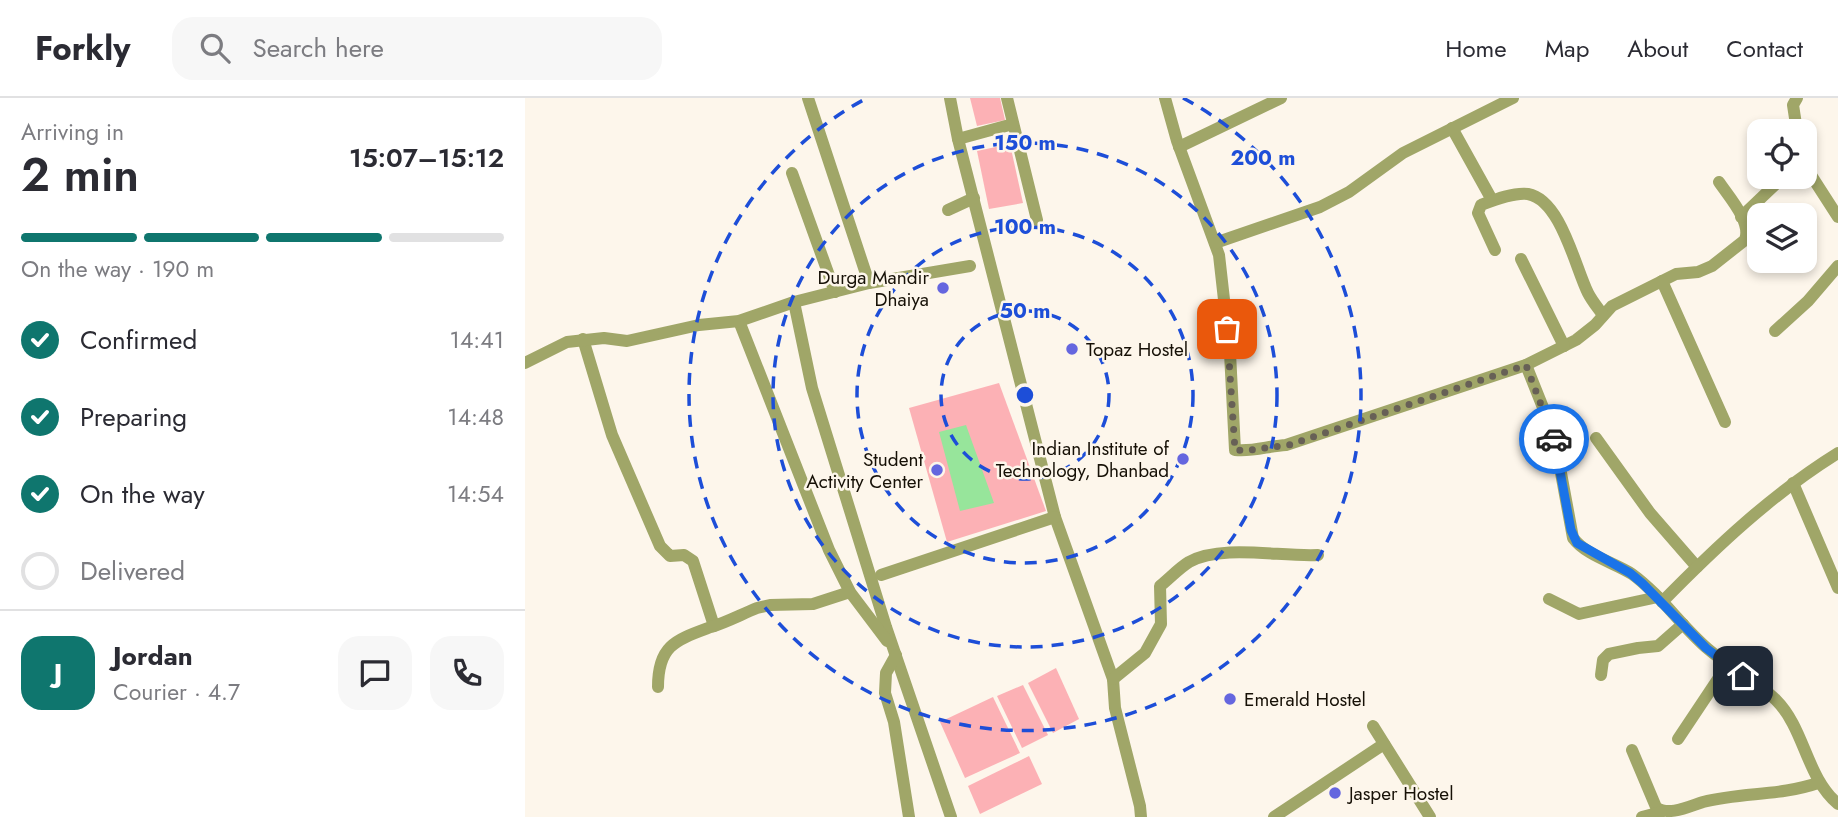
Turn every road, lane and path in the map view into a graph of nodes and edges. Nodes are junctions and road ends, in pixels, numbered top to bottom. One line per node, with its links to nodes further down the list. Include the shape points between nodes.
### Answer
1 (809, 98): 29 (street)
2 (950, 98): 11 (street)
3 (1007, 98): 9 (street)
4 (1165, 98): 12 (street)
5 (1280, 98): 12 (street)
6 (1513, 98): 10 (street)
7 (1797, 98): 8 (street)
8 (1795, 119)
9 (1013, 124): 11 (street); 22 (street)
10 (1452, 128): 18 (street); 23 (street, via 1403,153 1320,207)
11 (958, 139): 17 (street)
12 (1179, 148): 23 (street)
13 (792, 173): 30 (street)
14 (1719, 182): 20 (street)
15 (1817, 186): 21 (street)
16 (1770, 189): 20 (street)
17 (974, 198): 19 (street); 43 (street)
18 (1492, 200): 24 (street, via 1481,205 1478,213); 32 (street, via 1530,194 1545,204 1562,227 1588,293)
19 (948, 210)
20 (1741, 217): 28 (street, via 1745,240 1712,266)
21 (1838, 217)
22 (1037, 220)
23 (1215, 243): 38 (street, via 1230,353 1235,450 1286,446)
24 (1495, 250)
25 (1521, 259): 36 (street)
26 (970, 266): 29 (street)
27 (1838, 266): 34 (street)
28 (1662, 281): 32 (street); 39 (street)
29 (869, 283): 30 (street)
30 (835, 292): 31 (street)
31 (794, 302): 33 (street); 53 (street, via 812,388)
32 (1602, 315): 36 (street)
33 (739, 321): 35 (street, via 627,341); 48 (street, via 829,550)
34 (1775, 331)
35 (583, 339): 37 (street); 52 (street, via 612,435 660,546 670,556 684,555 693,561)
36 (1564, 346): 38 (street)
37 (525, 363)
38 (1526, 365): 50 (street, via 1554,435 1573,538 1630,573)
39 (1725, 422)
40 (1596, 438): 45 (street, via 1650,513)
41 (1838, 453): 42 (street)
42 (1793, 483): 45 (street); 47 (street)
43 (1055, 517): 46 (street); 56 (street)
44 (1318, 555): 56 (street, via 1219,552 1189,562 1160,586 1161,624 1145,653)
45 (1697, 566): 50 (street)
46 (881, 575)
47 (1838, 588)
48 (850, 592): 52 (street, via 813,604 757,607); 53 (street)
49 (1549, 599): 50 (street, via 1579,614)
50 (1660, 600): 51 (street)
51 (1683, 624): 54 (street); 55 (street, via 1658,646 1609,654)
52 (714, 626): 57 (street, via 678,639 669,648 658,672)
53 (895, 652): 65 (street, via 884,694 894,722); 66 (street)
54 (1728, 664): 59 (street); 62 (street, via 1778,702)
55 (1601, 675)
56 (1113, 679): 67 (street, via 1115,708)
57 (658, 687)
58 (1373, 726): 60 (street)
59 (1678, 739)
60 (1384, 744): 68 (street); 69 (street)
61 (1632, 750): 64 (street)
62 (1818, 783): 63 (street); 64 (street, via 1795,791 1748,794)
63 (1838, 804)
64 (1661, 812): 70 (street)
65 (909, 817)
66 (951, 817)
67 (1141, 817)
68 (1274, 817)
69 (1430, 817)
70 (1642, 817)

